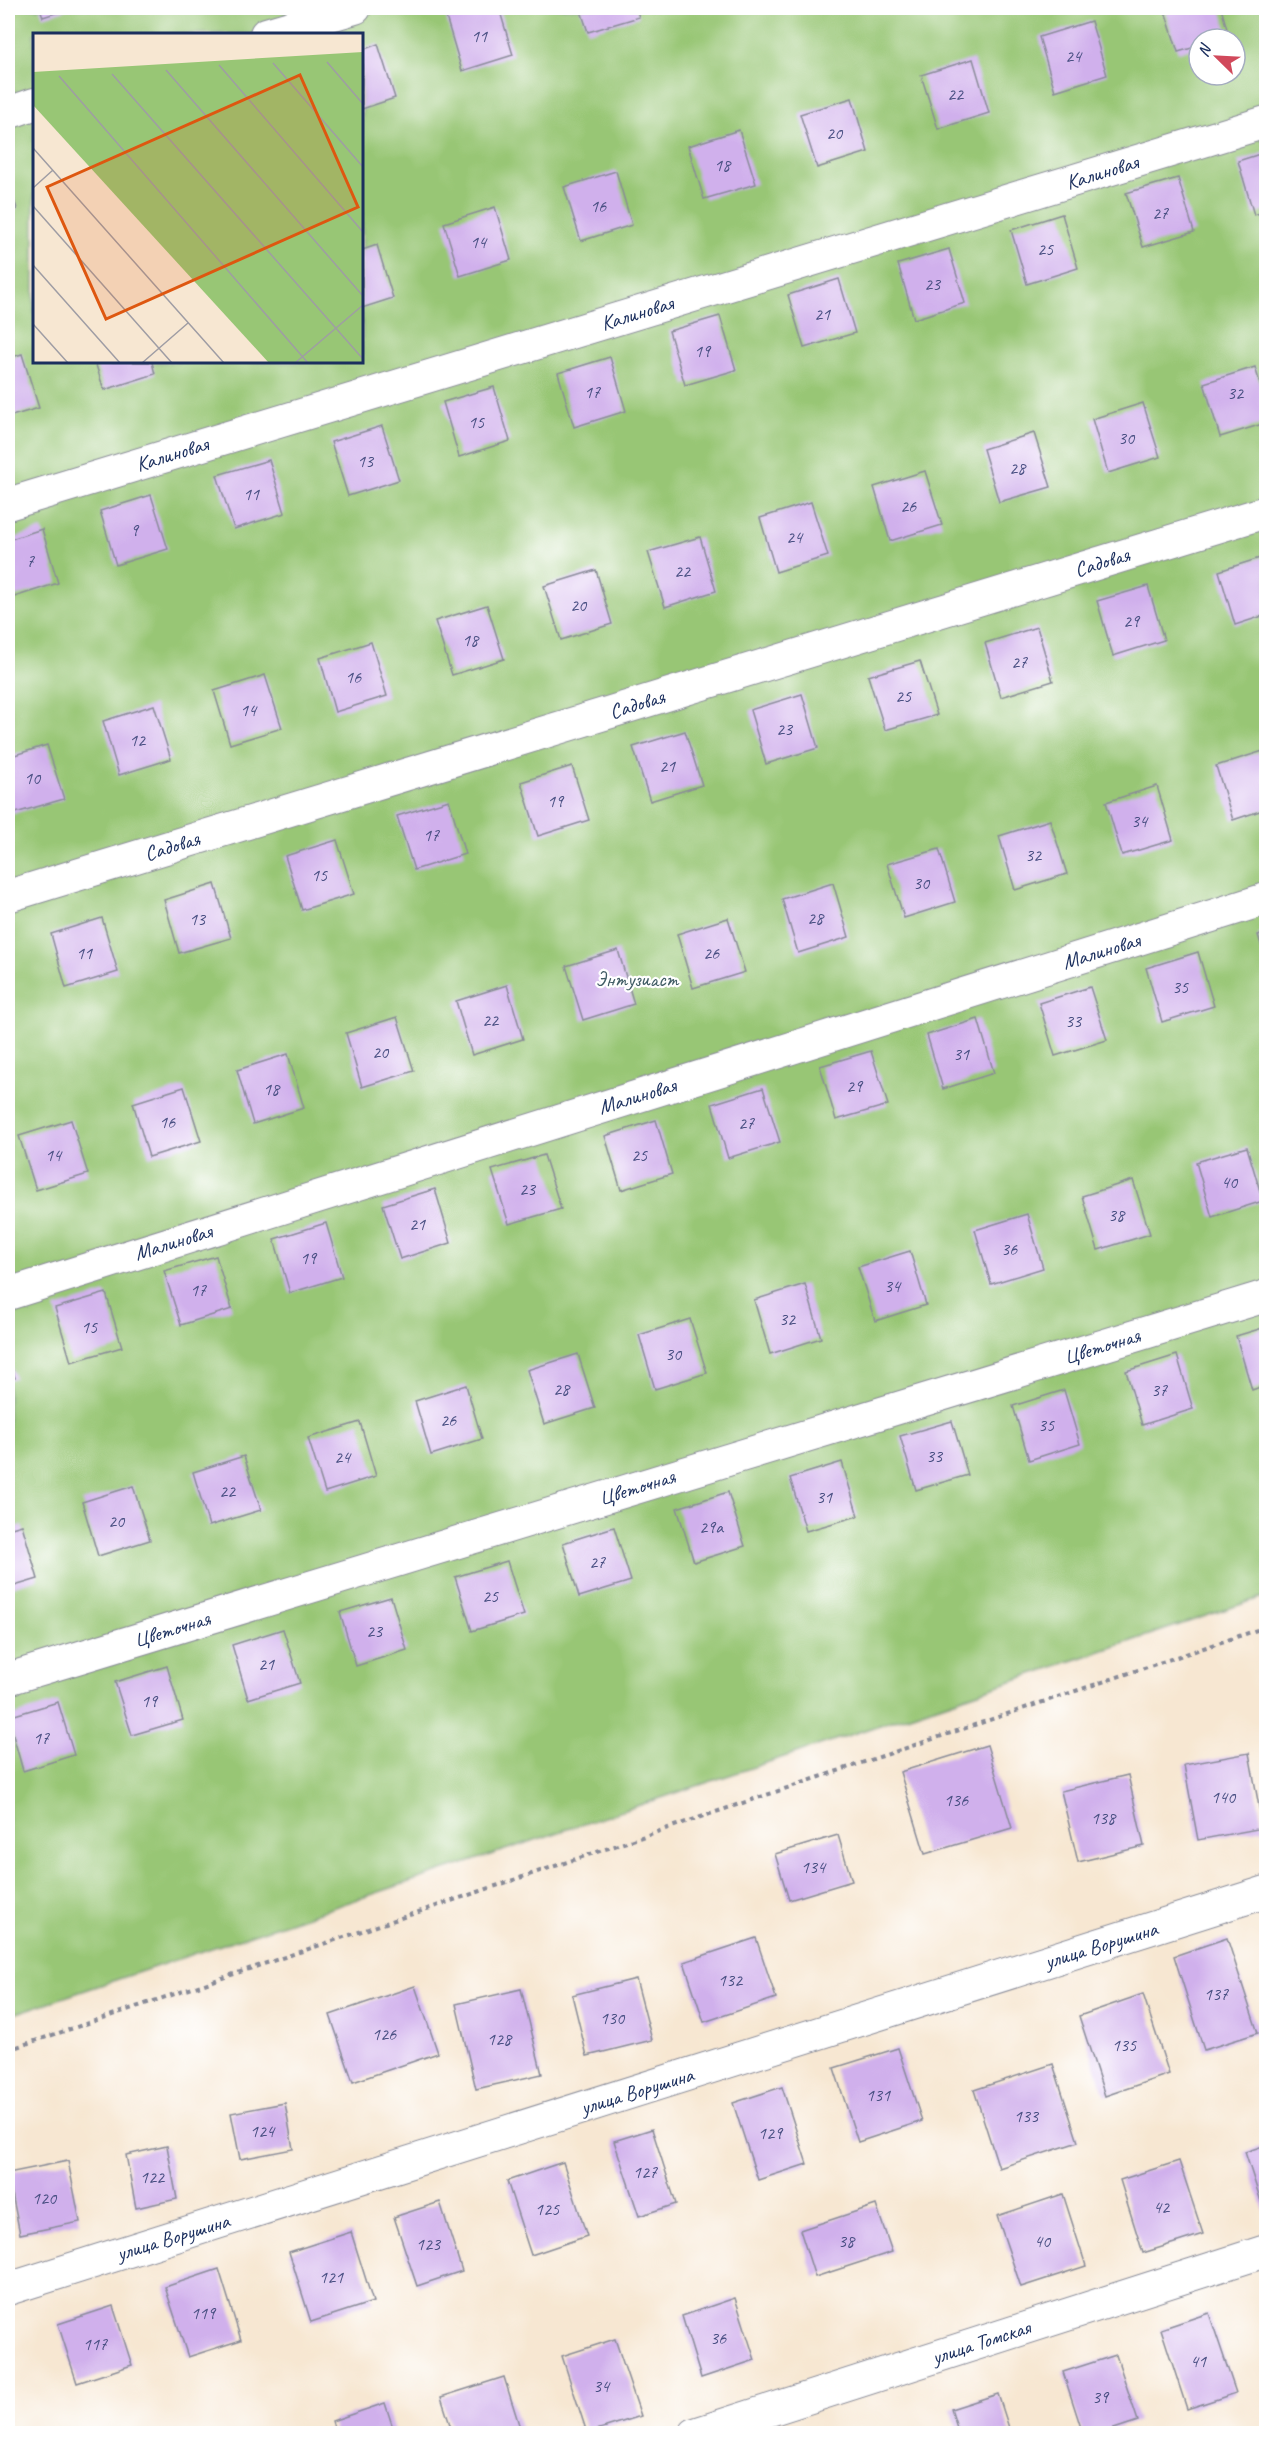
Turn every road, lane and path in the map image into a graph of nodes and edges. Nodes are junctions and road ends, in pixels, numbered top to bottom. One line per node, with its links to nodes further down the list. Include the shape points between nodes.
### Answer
1 (356, 8): 2 (street)
2 (269, 33)
3 (33, 104): 4 (street)
4 (8, 112)
5 (1266, 122): 6 (street, Калиновая)
6 (8, 504)
7 (1266, 512): 8 (street, Садовая)
8 (8, 896)
9 (1266, 899): 10 (street, Малиновая)
10 (8, 1294)
11 (1266, 1296): 13 (street, Цветочная)
12 (1266, 1628): 15 (path)
13 (8, 1679)
14 (1266, 1893): 17 (street, улица Ворушина)
15 (8, 2050)
16 (1266, 2251): 18 (street, улица Томская)
17 (8, 2289)
18 (695, 2433)

